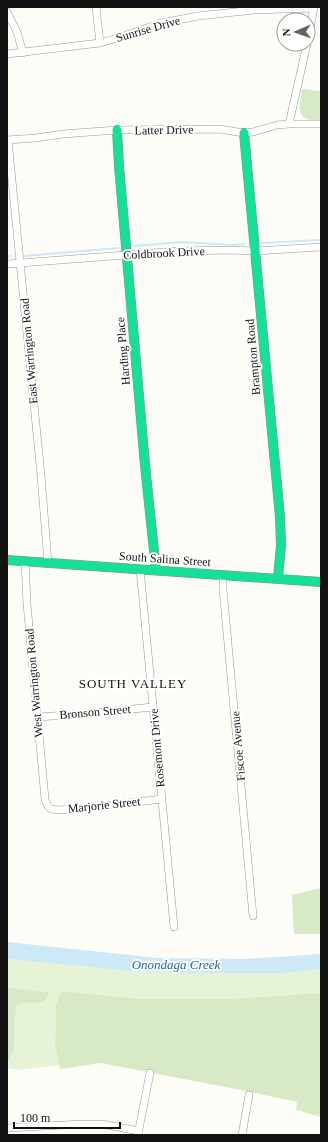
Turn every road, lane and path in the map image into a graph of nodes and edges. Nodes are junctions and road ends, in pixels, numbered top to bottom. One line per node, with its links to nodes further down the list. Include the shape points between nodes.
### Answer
1 (96, 7): 4 (street)
2 (314, 8): 4 (street, Sunrise Drive, via 254,10 198,16 161,23)
3 (7, 12): 5 (street)
4 (100, 43): 5 (street, Sunrise Drive)
5 (23, 52): 7 (street, Sunrise Drive)
6 (305, 52): 8 (street)
7 (7, 54)
8 (288, 124): 9 (street, Latter Drive); 11 (street, Latter Drive)
9 (321, 124)
10 (117, 130): 11 (street, Latter Drive, via 219,129); 12 (street, Latter Drive); 15 (street, Harding Place)
11 (244, 133): 14 (street, Brampton Road)
12 (8, 140): 16 (street, East Warrington Road)
13 (321, 247): 14 (street, Coldbrook Drive)
14 (256, 251): 15 (street, Coldbrook Drive, via 178,251); 24 (street, Brampton Road, via 280,517)
15 (127, 255): 16 (street, Coldbrook Drive); 22 (street, Harding Place)
16 (20, 263): 17 (street, Coldbrook Drive); 20 (street, East Warrington Road)
17 (7, 264)
18 (7, 560): 19 (street, South Salina Street)
19 (25, 561): 20 (street, South Salina Street); 27 (street, West Warrington Road)
20 (48, 563): 21 (street, South Salina Street)
21 (140, 569): 22 (street, South Salina Street); 26 (street, Rosemont Drive)
22 (156, 570): 23 (street, South Salina Street)
23 (223, 576): 24 (street, South Salina Street); 30 (street, Fiscoe Avenue)
24 (278, 578): 25 (street, South Salina Street)
25 (321, 582)
26 (153, 707): 27 (street, Bronson Street); 28 (street, Rosemont Drive)
27 (38, 717): 29 (street, West Warrington Road)
28 (162, 799): 29 (street, Marjorie Street, via 60,810 51,809); 31 (street, Rosemont Drive)
29 (47, 805)
30 (253, 916)
31 (174, 927)
32 (150, 1073): 35 (street)
33 (249, 1095): 36 (street)
34 (7, 1128): 35 (street, via 102,1124)
35 (138, 1133)
36 (242, 1135)

